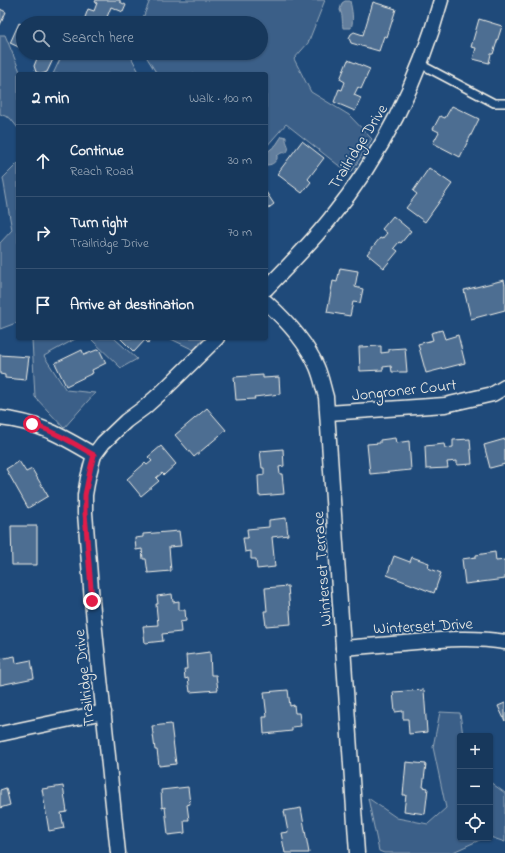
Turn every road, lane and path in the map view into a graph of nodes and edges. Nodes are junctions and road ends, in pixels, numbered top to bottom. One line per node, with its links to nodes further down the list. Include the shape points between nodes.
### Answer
1 (441, 0): 2 (street, Trailridge Drive)
2 (420, 64): 3 (lane, via 494,103); 4 (street, Trailridge Drive, via 386,136 355,185 313,240)
3 (505, 104)
4 (268, 287)
5 (268, 304): 8 (street, Winterset Terrace, via 298,336 310,354 322,382)
6 (215, 340): 10 (street, Trailridge Drive, via 163,391 113,433)
7 (505, 387): 8 (street, Jongroner Court, via 492,394 445,405)
8 (328, 413): 12 (street, Winterset Terrace)
9 (0, 418): 10 (street, via 32,424 51,431)
10 (94, 455): 13 (street, Trailridge Drive, via 85,495 85,513)
11 (505, 642): 12 (street, Winterset Drive, via 464,639)
12 (343, 648): 16 (street, Winterset Terrace)
13 (104, 712): 14 (street); 15 (street, Trailridge Drive)
14 (0, 734)
15 (118, 853)
16 (357, 853)

